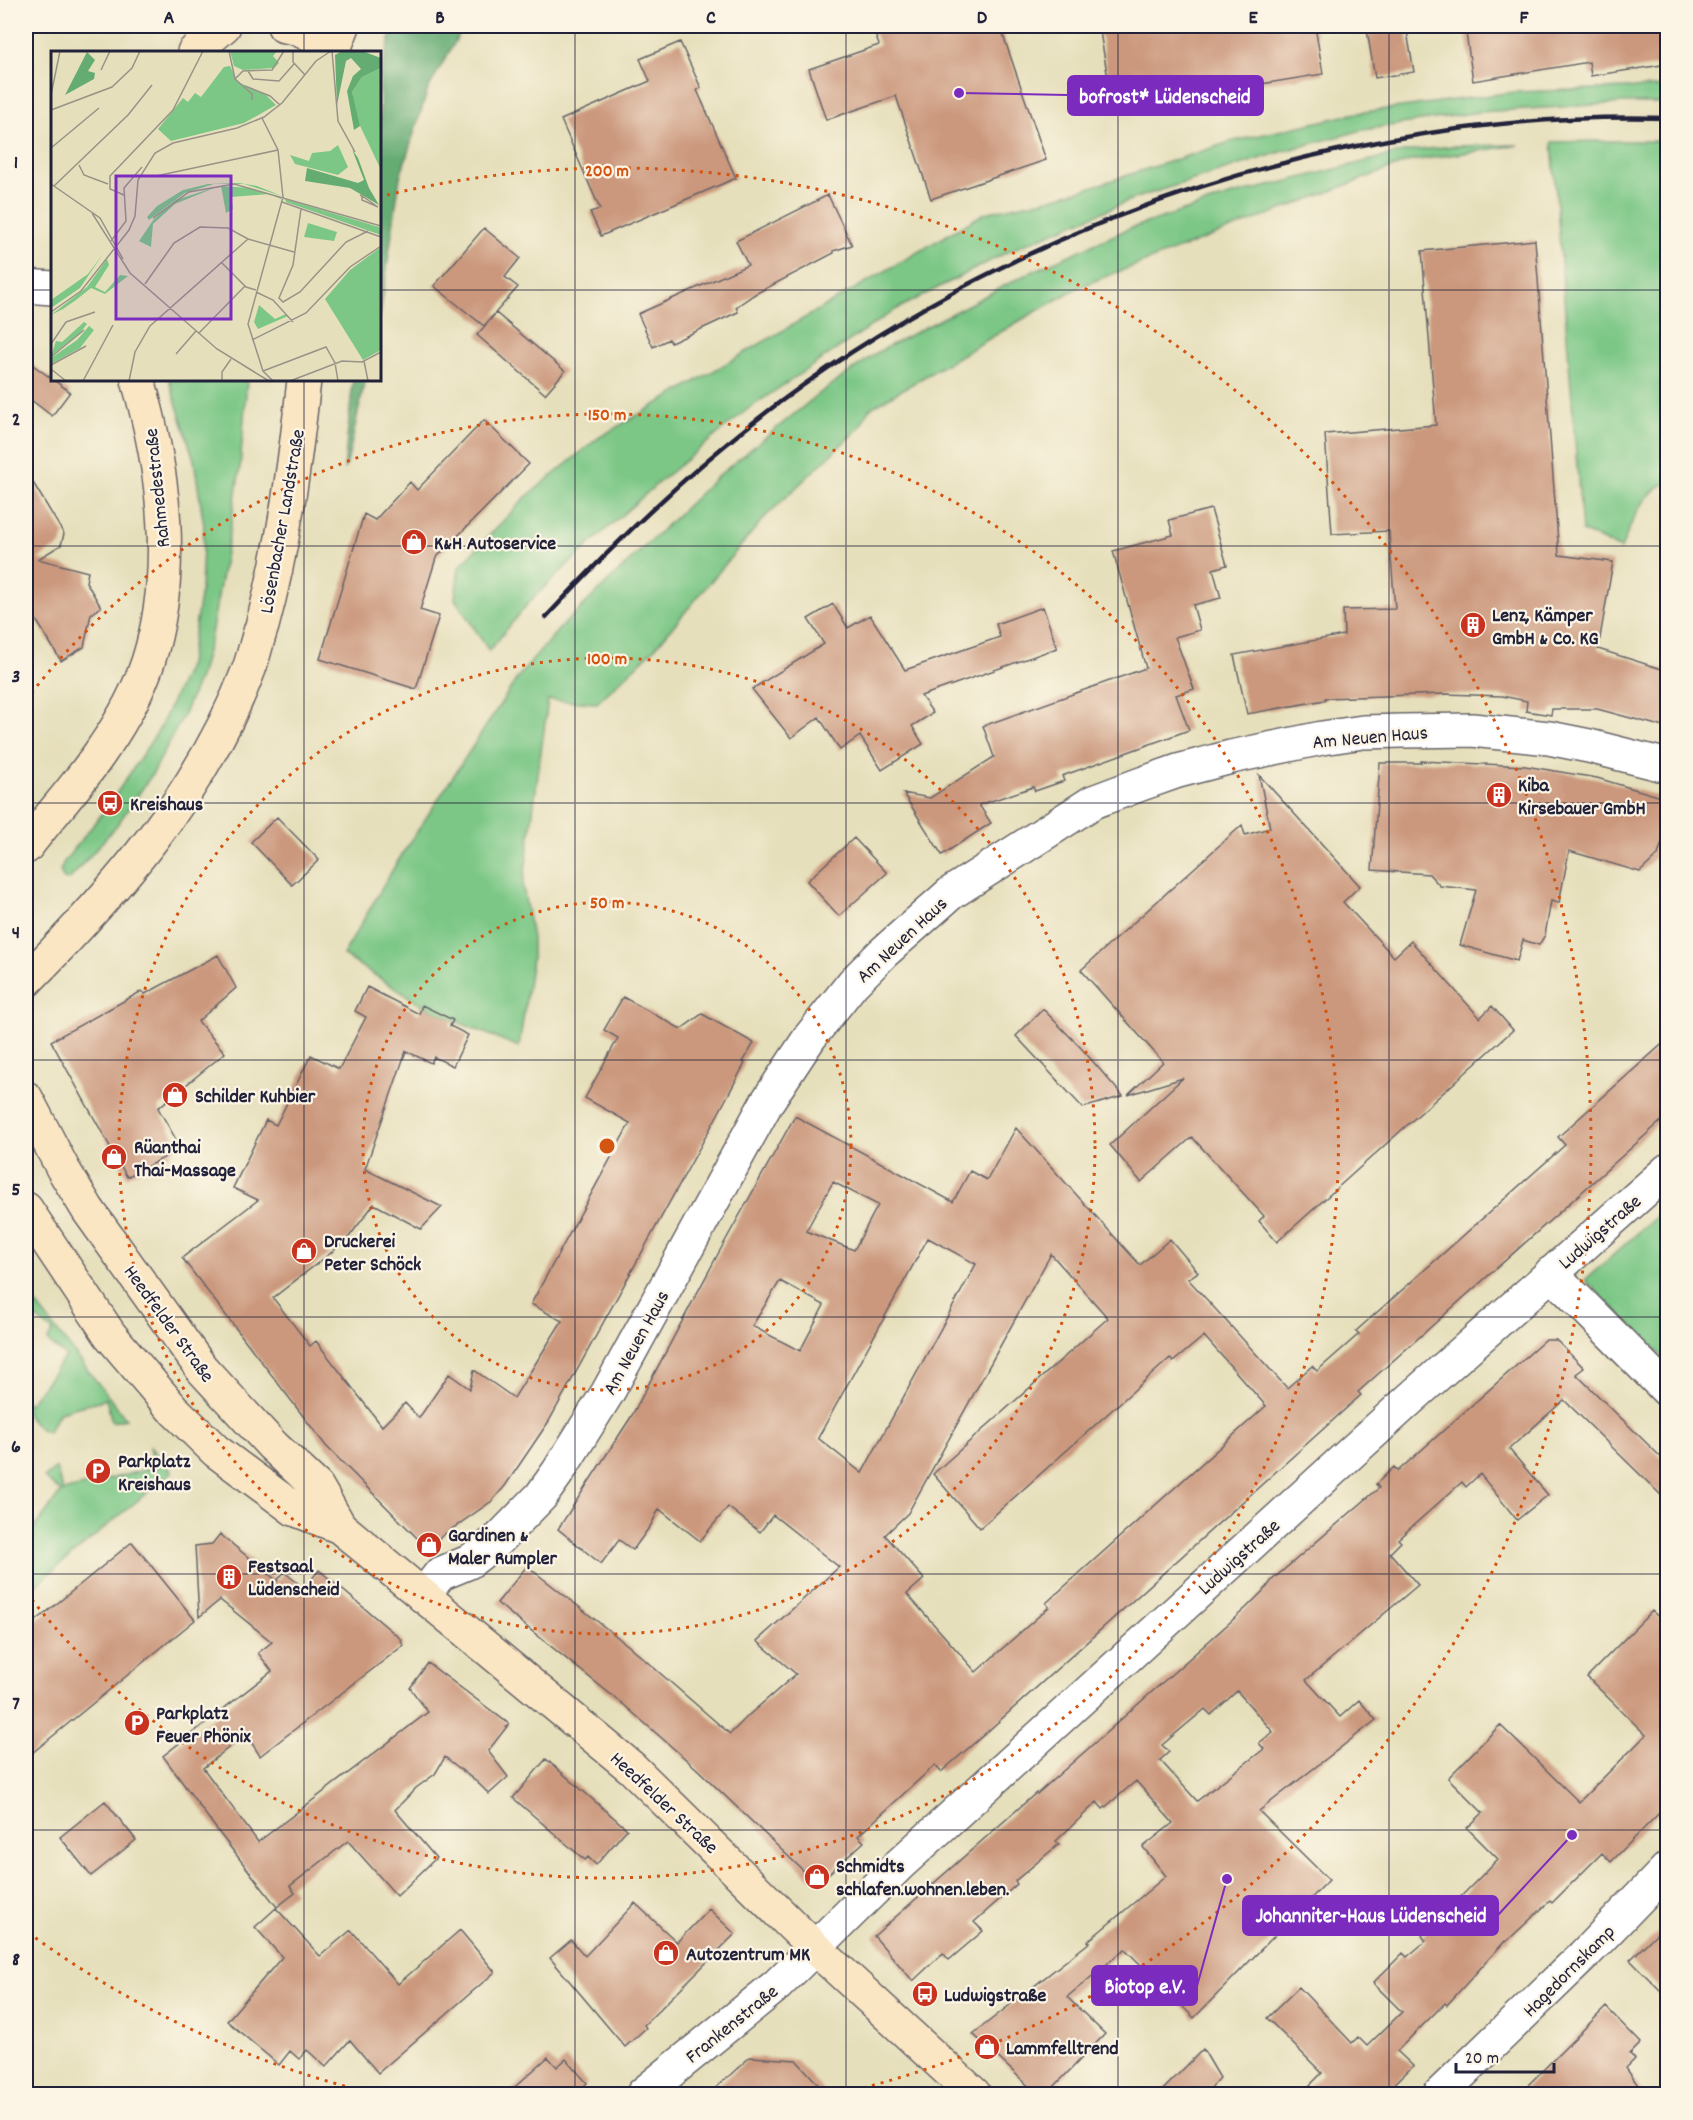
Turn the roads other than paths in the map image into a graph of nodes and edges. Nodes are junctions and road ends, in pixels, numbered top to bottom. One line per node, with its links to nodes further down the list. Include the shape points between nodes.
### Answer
1 (284, 26): 5 (main road, via 295,27 312,37)
2 (343, 26): 6 (main road)
3 (227, 27): 4 (main road)
4 (195, 51)
5 (324, 51)
6 (333, 51)
7 (26, 286): 8 (street)
8 (51, 288)
9 (138, 381): 12 (main road, Rahmedestraße, via 152,433 164,521 160,610 148,663 104,748)
10 (304, 381): 13 (main road, Lösenbacher Landstraße, via 274,584 249,668 224,726 185,795 125,874)
11 (1668, 766): 20 (street, Am Neuen Haus, via 1549,738 1472,730 1363,732 1322,738 1178,771 1093,802 951,893 883,952 853,984 788,1067 608,1392 541,1496 500,1538 470,1563 441,1574)
12 (26, 847)
13 (26, 981)
14 (26, 1098): 19 (main road, Heedfelder Straße, via 88,1210 202,1369 317,1487)
15 (1668, 1170): 17 (street, Ludwigstraße)
16 (26, 1209): 19 (main road, Heedfelder Straße, via 110,1335 172,1408 216,1451 294,1509)
17 (1551, 1273): 18 (street); 22 (street, Ludwigstraße, via 900,1864)
18 (1668, 1391)
19 (340, 1527): 20 (main road, Heedfelder Straße)
20 (423, 1596): 22 (main road, Heedfelder Straße, via 632,1768)
21 (1668, 1868): 25 (street, Hagedornskamp)
22 (815, 1948): 23 (street, Frankenstraße, via 757,2003); 24 (main road, Heedfelder Straße)
23 (643, 2094)
24 (974, 2094)
25 (1440, 2094)

